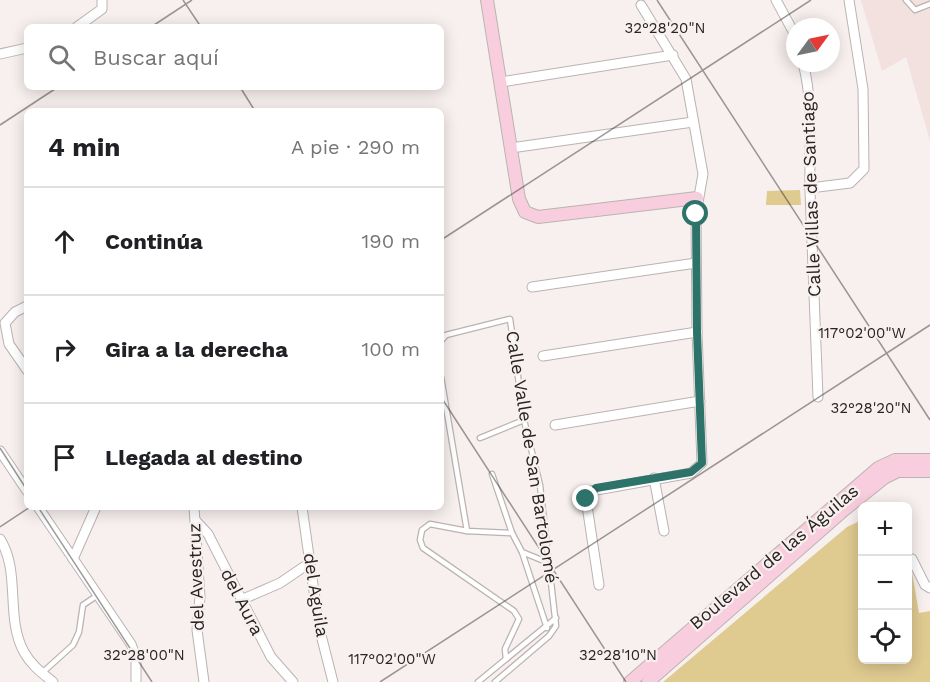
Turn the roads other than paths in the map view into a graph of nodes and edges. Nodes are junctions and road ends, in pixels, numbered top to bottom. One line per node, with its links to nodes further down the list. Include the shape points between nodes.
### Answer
1 (102, 0): 9 (street, via 102,9)
2 (776, 0): 8 (street)
3 (849, 0): 17 (street, via 863,89 864,170 850,183)
4 (906, 0): 6 (lane, via 915,10)
5 (486, 1): 14 (main road)
6 (930, 4)
7 (641, 5): 12 (street)
8 (786, 18)
9 (81, 24)
10 (24, 49): 11 (street)
11 (0, 54)
12 (673, 56): 14 (street); 15 (street, via 686,79)
13 (804, 72): 17 (street, Calle Villas de Santiago, via 812,136)
14 (501, 82): 16 (main road)
15 (693, 122): 16 (street); 18 (street, via 703,174)
16 (511, 148): 18 (main road, via 519,199 525,212 538,217)
17 (810, 188): 27 (street, Calle Villas de Santiago)
18 (697, 198): 19 (street)
19 (696, 263): 20 (street); 22 (street)
20 (532, 287)
21 (24, 308): 25 (street, via 5,323 9,344)
22 (697, 332): 24 (street); 28 (street)
23 (444, 337): 29 (lane, Calle Valle de San Bartolomé, via 510,320)
24 (543, 356)
25 (24, 366)
26 (444, 395): 44 (lane)
27 (818, 397)
28 (700, 401): 30 (street); 37 (street, via 699,469)
29 (525, 420): 31 (lane); 52 (lane, Calle Valle de San Bartolomé, via 540,485)
30 (555, 425)
31 (480, 438)
32 (0, 451): 38 (street)
33 (930, 460): 69 (main road, Boulevard de las Águilas, via 895,460 878,468)
34 (930, 471): 36 (street); 70 (main road, Boulevard de las Águilas, via 898,471 884,478)
35 (492, 474): 46 (lane)
36 (930, 476)
37 (654, 478): 45 (street); 53 (street, via 596,488 586,499)
38 (24, 487)
39 (40, 510): 50 (street)
40 (95, 510): 50 (street)
41 (194, 510): 43 (street, del Avestruz)
42 (302, 510): 51 (street, del Aguila)
43 (196, 520): 56 (street, del Aura, via 208,534); 64 (street, del Avestruz, via 200,597 197,630)
44 (467, 531): 46 (lane); 60 (lane, via 430,524 422,530 420,540 423,548 514,611 519,619 505,649)
45 (664, 531)
46 (512, 533): 48 (lane)
47 (0, 539): 61 (street, via 7,556 23,650)
48 (522, 552): 52 (lane); 58 (lane)
49 (912, 559): 54 (street)
50 (73, 560): 55 (street)
51 (311, 562): 56 (street, via 280,583); 66 (street, del Aguila)
52 (549, 563): 57 (lane, Calle Valle de San Bartolomé)
53 (599, 585)
54 (930, 588)
55 (98, 595): 61 (lane, via 82,605 73,645); 63 (street, via 131,644 136,658)
56 (240, 600): 65 (street, del Aura, via 271,657)
57 (556, 618): 58 (lane); 59 (lane, Calle Valle de San Bartolomé)
58 (546, 627): 59 (lane); 60 (lane)
59 (549, 636): 68 (lane)
60 (506, 659): 67 (lane)
61 (42, 674): 62 (street)
62 (53, 682)
63 (136, 682)
64 (204, 682)
65 (293, 682)
66 (333, 682)
67 (478, 682)
68 (495, 682)
69 (630, 682)
70 (648, 682)

